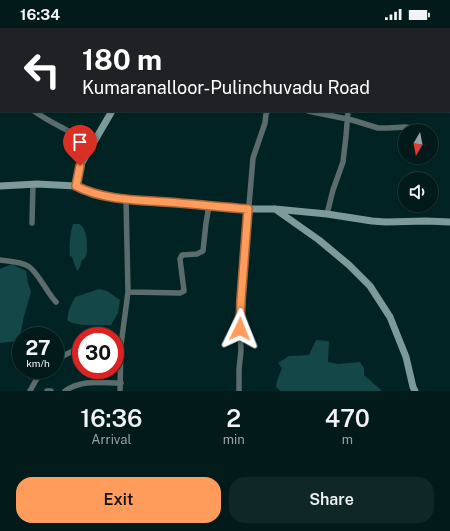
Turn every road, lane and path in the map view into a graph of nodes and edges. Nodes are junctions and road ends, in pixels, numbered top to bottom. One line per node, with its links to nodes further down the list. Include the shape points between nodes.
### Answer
1 (36, 112): 8 (street)
2 (111, 112): 8 (main road)
3 (267, 112): 14 (street, via 253,158)
4 (313, 112): 6 (street)
5 (348, 112): 6 (street)
6 (347, 119): 7 (street, via 378,128); 16 (street, via 343,162)
7 (398, 127)
8 (93, 143): 11 (main road, via 80,166)
9 (33, 184): 10 (main road); 11 (main road); 18 (street)
10 (0, 186)
11 (76, 186): 12 (main road)
12 (126, 199): 13 (main road); 20 (street)
13 (209, 206): 14 (main road); 20 (street, via 203,251 182,255 180,259 184,291)
14 (248, 209): 15 (main road); 31 (street, via 241,300)
15 (275, 209): 16 (main road); 32 (main road, via 319,240 370,286 390,317 406,357)
16 (327, 214): 17 (main road, via 386,222)
17 (450, 222)
18 (32, 223)
19 (0, 260): 21 (street, via 29,266)
20 (128, 292): 22 (street)
21 (56, 302)
22 (123, 327)
23 (37, 379): 26 (street)
24 (121, 379): 25 (street)
25 (121, 383): 29 (street, via 83,383); 30 (street)
26 (30, 391)
27 (47, 391): 28 (street)
28 (51, 391)
29 (65, 391)
30 (120, 391)
31 (239, 391)
32 (415, 391)

